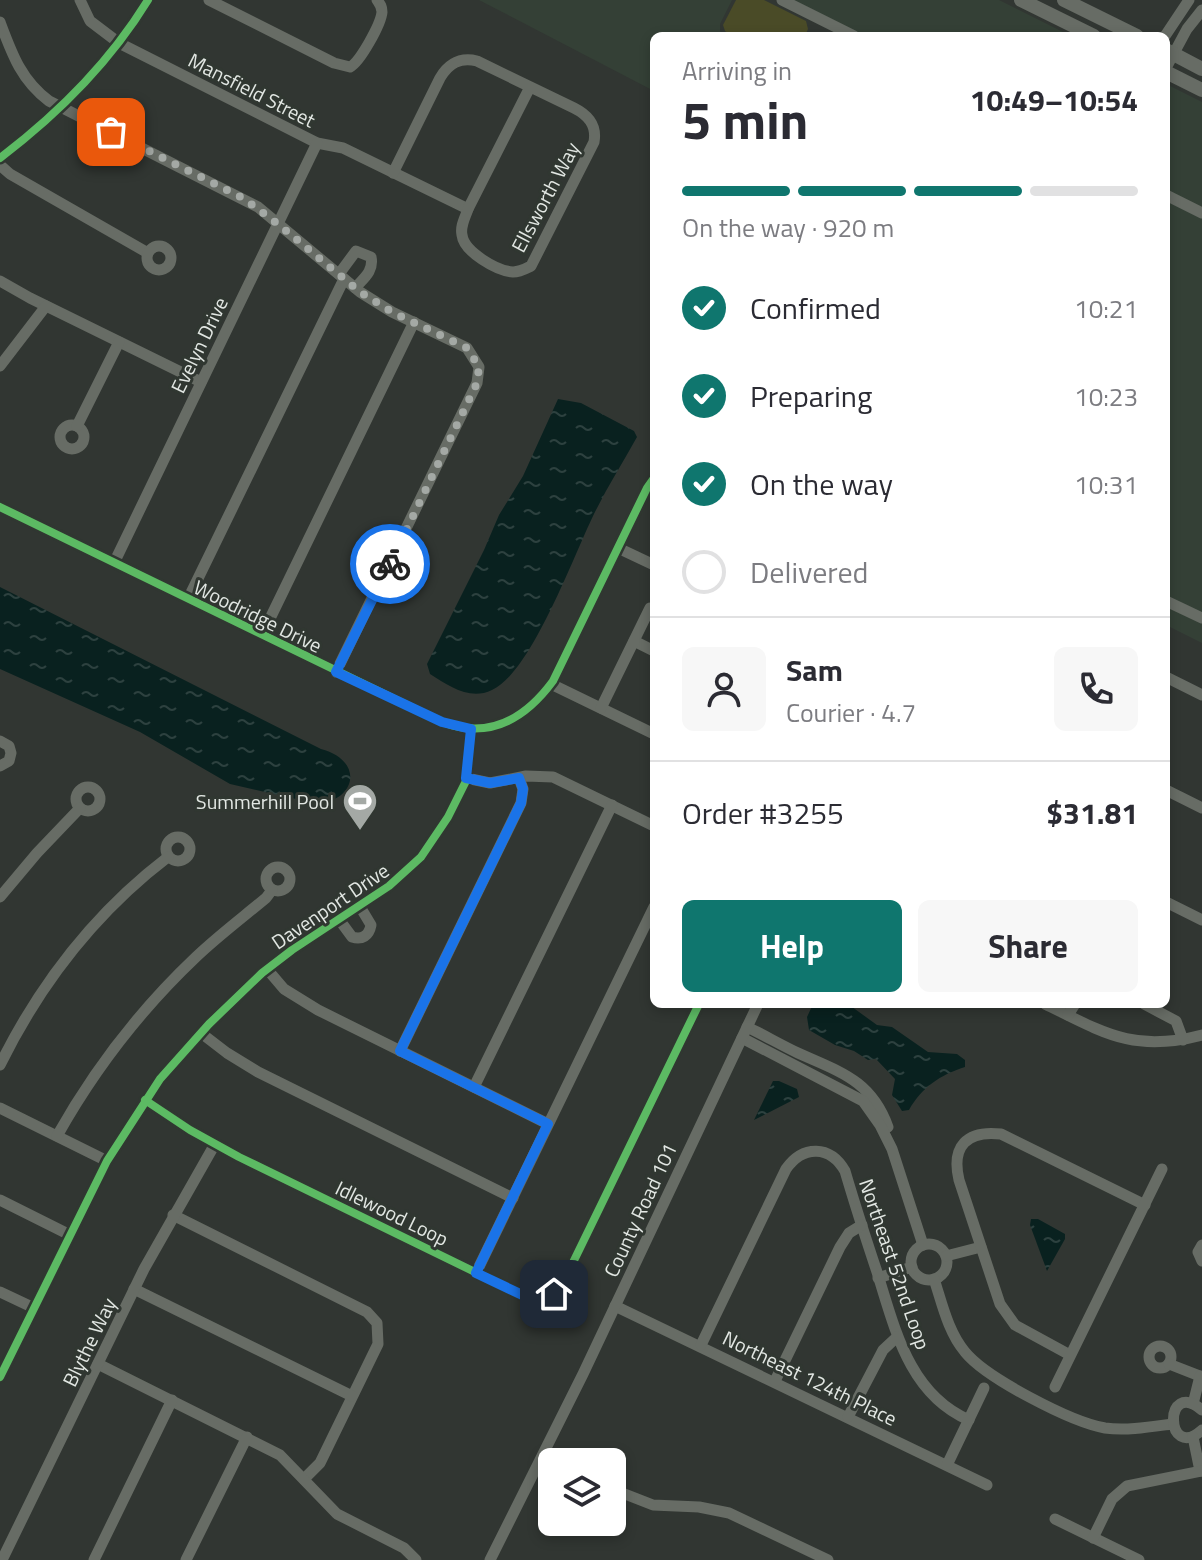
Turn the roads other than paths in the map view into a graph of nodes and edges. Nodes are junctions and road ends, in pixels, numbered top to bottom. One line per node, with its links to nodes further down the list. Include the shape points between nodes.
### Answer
1 (80, 0): 15 (street, Mansfield Street, via 90,21)
2 (148, 0): 15 (street)
3 (377, 0): 8 (street, via 381,16 361,58 350,67)
4 (782, 0): 11 (street)
5 (1021, 0): 12 (main road)
6 (1064, 0): 13 (main road)
7 (1189, 0): 14 (street)
8 (214, 1)
9 (1202, 10): 16 (street)
10 (0, 22): 22 (street, via 20,71 39,94)
11 (846, 32)
12 (1086, 32)
13 (1129, 32)
14 (1168, 32)
15 (119, 43): 22 (street); 23 (street, Mansfield Street)
16 (1170, 58)
17 (1170, 61): 19 (main road)
18 (1170, 63): 21 (main road)
19 (1202, 69)
20 (530, 87): 26 (street, Ellsworth Way, via 477,61 453,63 440,78); 28 (street); 28 (street, Ellsworth Way, via 583,113 595,135 531,266 507,271 468,250 462,237)
21 (1202, 90)
22 (61, 107): 24 (street); 30 (street, via 243,198)
23 (317, 143): 26 (street, Mansfield Street, via 343,148); 30 (street, Evelyn Drive)
24 (0, 158)
25 (0, 165): 31 (street)
26 (393, 173): 28 (street, Mansfield Street)
27 (1170, 197): 29 (street)
28 (468, 209)
29 (1202, 213)
30 (278, 224): 32 (street); 39 (street, Evelyn Drive)
31 (148, 253)
32 (341, 276): 34 (street); 34 (street, via 356,251 371,257 369,273); 46 (street)
33 (0, 281): 35 (street)
34 (355, 288): 36 (street)
35 (46, 306): 37 (street); 38 (street)
36 (414, 322): 50 (street); 53 (street, via 467,348 479,374)
37 (119, 342): 39 (street); 40 (street)
38 (0, 366)
39 (201, 382): 44 (street, Evelyn Drive)
40 (77, 426)
41 (650, 486): 43 (street)
42 (0, 507): 44 (street, Woodridge Drive)
43 (618, 548): 45 (street); 55 (street)
44 (114, 563): 46 (street, Woodridge Drive)
45 (650, 563)
46 (188, 599): 50 (street, Woodridge Drive)
47 (1170, 603): 49 (street)
48 (650, 608): 51 (street)
49 (1202, 618)
50 (262, 635): 53 (street, Woodridge Drive)
51 (634, 641): 52 (street); 57 (street)
52 (650, 649)
53 (336, 672): 58 (street, Woodridge Drive, via 442,722)
54 (1170, 679): 56 (street)
55 (551, 684): 57 (street); 58 (street, via 518,716)
56 (1202, 695)
57 (601, 708): 59 (street)
58 (471, 729): 62 (street, Davenport Drive)
59 (650, 732)
60 (0, 741): 61 (street, via 11,753)
61 (0, 766)
62 (466, 778): 63 (street, via 490,783); 73 (street, Davenport Drive, via 421,857)
63 (519, 778): 65 (street, via 553,777); 88 (street, via 521,803)
64 (1170, 792): 67 (street)
65 (612, 805): 68 (street); 90 (street)
66 (80, 808): 71 (street)
67 (1202, 808)
68 (650, 824)
69 (168, 857): 89 (street, via 65,959)
70 (272, 890): 94 (street, via 152,1001 98,1069)
71 (0, 897)
72 (1170, 904): 76 (street)
73 (359, 905): 75 (street, Davenport Drive); 75 (street, Davenport Drive, via 371,925 363,938 352,937)
74 (650, 915): 93 (street)
75 (338, 918): 77 (street, Davenport Drive)
76 (1202, 920)
77 (267, 969): 85 (street, Davenport Drive); 88 (street, via 298,999)
78 (697, 1008): 110 (street, Idlewood Loop, via 559,1290 533,1300)
79 (756, 1008): 84 (street, County Road 101)
80 (1053, 1008): 83 (street)
81 (1072, 1008): 83 (street)
82 (1152, 1008): 87 (street, via 1176,1021)
83 (1068, 1015): 87 (street, via 1117,1038 1151,1044)
84 (744, 1032): 104 (street, via 863,1101 892,1149); 115 (street, County Road 101)
85 (201, 1033): 91 (street, Davenport Drive); 98 (street, via 258,1072)
86 (1202, 1035): 87 (street)
87 (1183, 1040)
88 (400, 1051): 90 (street)
89 (0, 1065)
90 (474, 1087): 93 (street)
91 (145, 1100): 95 (street, Idlewood Loop); 96 (street, Davenport Drive)
92 (0, 1108): 94 (street)
93 (548, 1124): 98 (street)
94 (57, 1136): 96 (street)
95 (215, 1144): 101 (street, Blythe Way); 110 (street, Idlewood Loop)
96 (107, 1161): 103 (street, Davenport Drive)
97 (1162, 1169): 100 (street)
98 (513, 1198): 110 (street)
99 (0, 1200): 103 (street)
100 (1145, 1205): 106 (street, via 1001,1134 983,1132 960,1148 955,1165); 119 (street)
101 (173, 1215): 113 (street, Blythe Way); 127 (street, via 373,1317 378,1344)
102 (862, 1225): 111 (street, Northeast 52nd Loop); 118 (street, Northeast 52nd Loop, via 840,1163 823,1151 798,1155 786,1169); 124 (street, via 840,1247)
103 (70, 1235): 116 (street, Davenport Drive)
104 (923, 1245): 107 (street, via 934,1245); 109 (street, via 912,1256)
105 (1202, 1245): 108 (street)
106 (981, 1247): 107 (street); 119 (street, via 1000,1304 1015,1325)
107 (946, 1256): 112 (street, via 946,1267)
108 (1202, 1261)
109 (912, 1267): 111 (street); 112 (street, via 918,1276)
110 (476, 1273)
111 (878, 1278): 117 (street, Northeast 52nd Loop)
112 (934, 1279): 132 (street, via 947,1319 980,1368 1088,1424)
113 (134, 1289): 120 (street, Blythe Way); 127 (street)
114 (0, 1292): 116 (street)
115 (615, 1306): 118 (street, Northeast 124th Place); 135 (street, County Road 101)
116 (34, 1308): 123 (street, Davenport Drive)
117 (897, 1337): 130 (street, via 883,1350); 131 (street, Northeast 52nd Loop, via 926,1387 952,1412)
118 (701, 1345): 124 (street, Northeast 124th Place)
119 (1070, 1355): 125 (street)
120 (98, 1364): 128 (street); 144 (street, Blythe Way)
121 (1169, 1364): 122 (street)
122 (1201, 1376): 129 (street)
123 (0, 1377)
124 (775, 1381): 130 (street, Northeast 124th Place)
125 (1055, 1387)
126 (984, 1388): 131 (street)
127 (352, 1396): 139 (street, via 320,1463)
128 (172, 1400): 134 (street); 145 (street)
129 (1198, 1407): 132 (street, via 1183,1404 1175,1410)
130 (848, 1417): 137 (street, Northeast 124th Place)
131 (969, 1420): 137 (street)
132 (1172, 1424): 133 (street, via 1182,1436)
133 (1197, 1434): 138 (street)
134 (247, 1437): 139 (street, via 280,1455); 146 (street)
135 (546, 1448)
136 (538, 1465): 148 (street, County Road 101)
137 (947, 1465): 140 (street, Northeast 124th Place)
138 (1201, 1471): 143 (street, via 1127,1486 1112,1499)
139 (304, 1479): 147 (street, via 337,1514 404,1548)
140 (987, 1485)
141 (626, 1494): 149 (street, via 653,1505 729,1513)
142 (1055, 1519): 143 (street)
143 (1093, 1538): 150 (street)
144 (2, 1560)
145 (94, 1560)
146 (186, 1560)
147 (416, 1560)
148 (490, 1560)
149 (828, 1560)
150 (1139, 1560)

